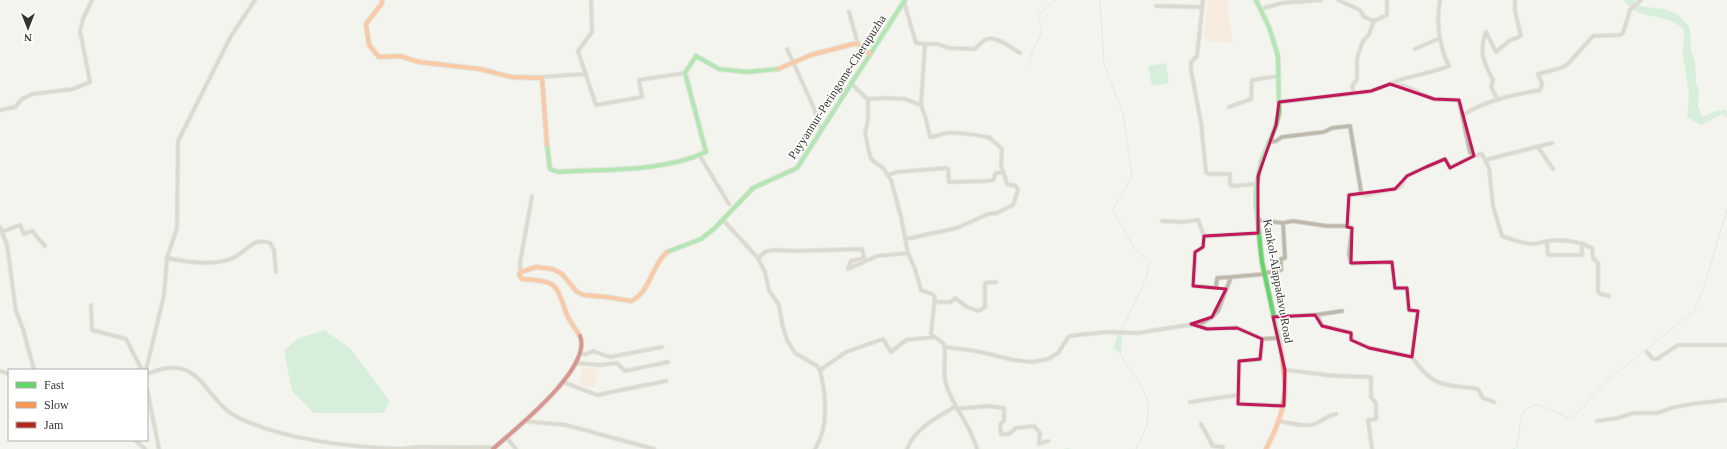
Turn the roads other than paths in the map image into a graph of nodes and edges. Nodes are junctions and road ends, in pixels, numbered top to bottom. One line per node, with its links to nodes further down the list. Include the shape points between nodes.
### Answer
1 (92, 0): 39 (street, via 80,31 90,82 74,89 33,94 22,99 14,107)
2 (256, 0): 71 (street, via 231,36 178,141 177,228)
3 (382, 0): 30 (main road, via 366,24 369,45 379,58 400,56 419,62 511,77)
4 (591, 0): 27 (street, via 592,32 578,51)
5 (1203, 0): 15 (street)
6 (1256, 0): 16 (main road, Kankol-Alappadavu Road)
7 (1321, 0): 16 (street, via 1282,3)
8 (1338, 0): 18 (street, via 1360,10 1364,17)
9 (1387, 0): 18 (street, via 1387,15)
10 (1440, 0): 19 (street)
11 (1515, 0): 35 (street, via 1521,36 1509,41 1496,52 1486,32 1481,46 1486,68 1493,80 1491,87)
12 (904, 1): 21 (street, via 916,43); 25 (main road, Payyannur-Peringome-Cherupuzha)
13 (1640, 1): 35 (street, via 1630,10 1623,33 1594,36 1568,64 1538,74 1542,84 1540,90)
14 (1156, 6): 15 (street)
15 (1202, 7): 53 (street, via 1197,56 1191,62 1191,70 1201,122 1206,172 1230,174 1232,186)
16 (1261, 9): 29 (main road, Kankol-Alappadavu Road, via 1275,43)
17 (849, 12): 20 (street)
18 (1374, 21): 33 (street, via 1357,59 1357,79 1352,86)
19 (1440, 38): 22 (street); 32 (street, via 1444,57 1449,66)
20 (858, 44): 25 (main road); 26 (main road, via 824,51)
21 (925, 44): 24 (street, via 938,44 948,48 975,48 990,39); 37 (street)
22 (1415, 48)
23 (787, 49): 26 (street)
24 (1020, 53)
25 (870, 54): 31 (main road, Payyannur-Peringome-Cherupuzha)
26 (794, 62): 28 (main road, via 781,70 747,72 719,69 696,56); 41 (street)
27 (586, 74): 28 (street, via 596,105 642,97 639,80); 30 (street)
28 (685, 74): 47 (main road, via 706,152)
29 (1279, 76): 36 (main road, Kankol-Alappadavu Road); 38 (street, via 1252,80 1251,99)
30 (539, 77): 47 (main road, via 542,78 544,88 548,158 550,169 554,171 608,170)
31 (851, 83): 34 (street); 41 (main road, Payyannur-Peringome-Cherupuzha)
32 (1390, 84): 33 (street, via 1371,91); 40 (street, via 1404,86 1434,99 1459,100)
33 (1354, 93): 36 (street)
34 (868, 99): 37 (street, via 905,99); 52 (street, via 866,142 872,160)
35 (1498, 100): 40 (street, via 1477,106)
36 (1279, 102): 44 (main road, Kankol-Alappadavu Road, via 1278,119)
37 (921, 105): 42 (street, via 930,137 957,132)
38 (1229, 107)
39 (0, 110)
40 (1463, 115): 48 (street, via 1470,152)
41 (821, 131): 57 (main road, Payyannur-Peringome-Cherupuzha, via 792,172 766,180 752,188)
42 (989, 138): 43 (street); 51 (street, via 1002,149 1000,159)
43 (992, 142)
44 (1268, 142): 53 (main road, Kankol-Alappadavu Road); 54 (street, via 1282,137 1350,126 1361,187)
45 (1552, 143): 46 (street)
46 (1538, 147): 49 (street); 50 (street)
47 (700, 156): 56 (street)
48 (1474, 156): 49 (street, via 1482,154); 54 (street, via 1450,168 1445,160 1426,167 1407,176 1400,187 1395,189)
49 (1485, 160): 67 (street, via 1489,168 1493,206 1502,236 1521,243 1536,244)
50 (1553, 170)
51 (1003, 172): 52 (street, via 996,173 993,180 949,182 946,168); 66 (street, via 1007,184 1016,186 1018,190 1013,205 957,228)
52 (888, 175): 66 (street)
53 (1257, 184): 58 (main road, Kankol-Alappadavu Road)
54 (1360, 194): 61 (street, via 1349,195)
55 (532, 196): 74 (street)
56 (729, 204)
57 (722, 220): 72 (street); 74 (main road, Payyannur-Peringome-Cherupuzha, via 697,241 670,249 658,260 634,301 580,294 561,272 554,269 537,267 523,269)
58 (1256, 220): 60 (street); 64 (main road, Kankol-Alappadavu Road)
59 (1162, 221): 65 (street, via 1198,220)
60 (1283, 223): 61 (street, via 1293,221); 75 (street, via 1285,258 1281,259 1281,270)
61 (1348, 226): 93 (street, via 1352,228 1349,254 1351,263 1392,262 1395,288 1407,288 1409,310 1418,311)
62 (0, 227): 63 (street)
63 (2, 232): 69 (street, via 20,225 24,234 32,231); 96 (street, via 7,245 16,311)
64 (1258, 233): 65 (street); 75 (main road, Kankol-Alappadavu Road)
65 (1204, 236): 76 (street, via 1203,247 1195,252 1193,286 1216,288 1217,278)
66 (906, 238): 70 (street)
67 (1547, 241): 68 (street); 68 (street, via 1548,254 1582,255)
68 (1582, 243): 78 (street, via 1592,248 1593,258 1598,263 1600,294)
69 (45, 246)
70 (908, 253): 72 (street, via 877,256 848,269 851,261 864,258 862,249 773,250); 79 (street, via 921,290 932,294)
71 (167, 258): 73 (street, via 186,262 222,261 240,254 253,242 264,241 270,243 274,250); 98 (street, via 164,295)
72 (758, 258): 99 (street, via 765,272 769,290 779,305 787,340 795,353)
73 (276, 272)
74 (520, 272): 92 (main road, via 522,279 546,280 559,291 568,319 582,343)
75 (1265, 273): 76 (street); 83 (main road, Kankol-Alappadavu Road)
76 (1230, 277): 84 (street, via 1215,314 1202,323)
77 (996, 282): 79 (street, via 985,284 985,307 980,311 967,307 955,298 951,302)
78 (1609, 296)
79 (935, 302): 85 (street, via 931,327 931,334)
80 (91, 305): 97 (street, via 92,330 126,339)
81 (1342, 311): 82 (street)
82 (1317, 315): 83 (street); 93 (street, via 1322,326 1351,333 1351,340 1369,348)
83 (1273, 317): 86 (main road, Kankol-Alappadavu Road)
84 (1191, 324): 87 (street, via 1207,329 1237,328); 90 (street, via 1138,332 1069,336 1058,353 1048,359 1032,362)
85 (934, 337): 90 (street); 99 (street, via 906,340 891,352 883,339 846,352)
86 (1278, 338): 87 (street); 100 (main road, Kankol-Alappadavu Road)
87 (1262, 339): 105 (street, via 1260,359 1239,361)
88 (1727, 345): 91 (street, via 1678,345 1657,359)
89 (662, 347): 92 (street, via 612,356 593,351)
90 (945, 347): 110 (street, via 946,385)
91 (1647, 352)
92 (580, 354): 95 (main road)
93 (1412, 357): 108 (street, via 1436,382 1446,386 1478,389 1483,398)
94 (668, 362): 95 (street, via 625,371 617,363)
95 (576, 363): 103 (main road)
96 (34, 369)
97 (141, 369)
98 (146, 369)
99 (820, 370): 124 (street, via 824,431)
100 (1285, 370): 109 (main road, Kankol-Alappadavu Road); 129 (street, via 1371,377 1371,397 1376,403 1376,419 1368,420)
101 (148, 374): 119 (street, via 174,368 196,374 230,413 256,426 284,434 339,444 382,448)
102 (666, 381): 103 (street, via 597,395)
103 (562, 382): 112 (main road)
104 (148, 394): 121 (street)
105 (1238, 395): 107 (street); 109 (street, via 1238,404)
106 (1727, 400): 114 (street, via 1670,408 1658,413 1633,413)
107 (1190, 402)
108 (1494, 402)
109 (1284, 406): 113 (main road, Kankol-Alappadavu Road)
110 (957, 407): 118 (street, via 1004,408 1004,420 1000,425 1001,434 1009,434 1016,428 1034,426 1040,433 1039,444); 125 (street, via 924,427 914,436); 126 (street, via 967,423)
111 (1336, 414): 113 (street, via 1308,424)
112 (522, 421): 116 (main road); 123 (street, via 566,425)
113 (1279, 421): 128 (main road, Kankol-Alappadavu Road)
114 (1597, 421)
115 (1201, 424): 127 (street, via 1213,446 1223,447)
116 (505, 436): 119 (main road); 122 (street)
117 (137, 441): 120 (street)
118 (1048, 441)
119 (494, 448)
120 (145, 449)
121 (159, 449)
122 (516, 449)
123 (654, 449)
124 (815, 449)
125 (907, 449)
126 (976, 449)
127 (1222, 449)
128 (1266, 449)
129 (1372, 449)

